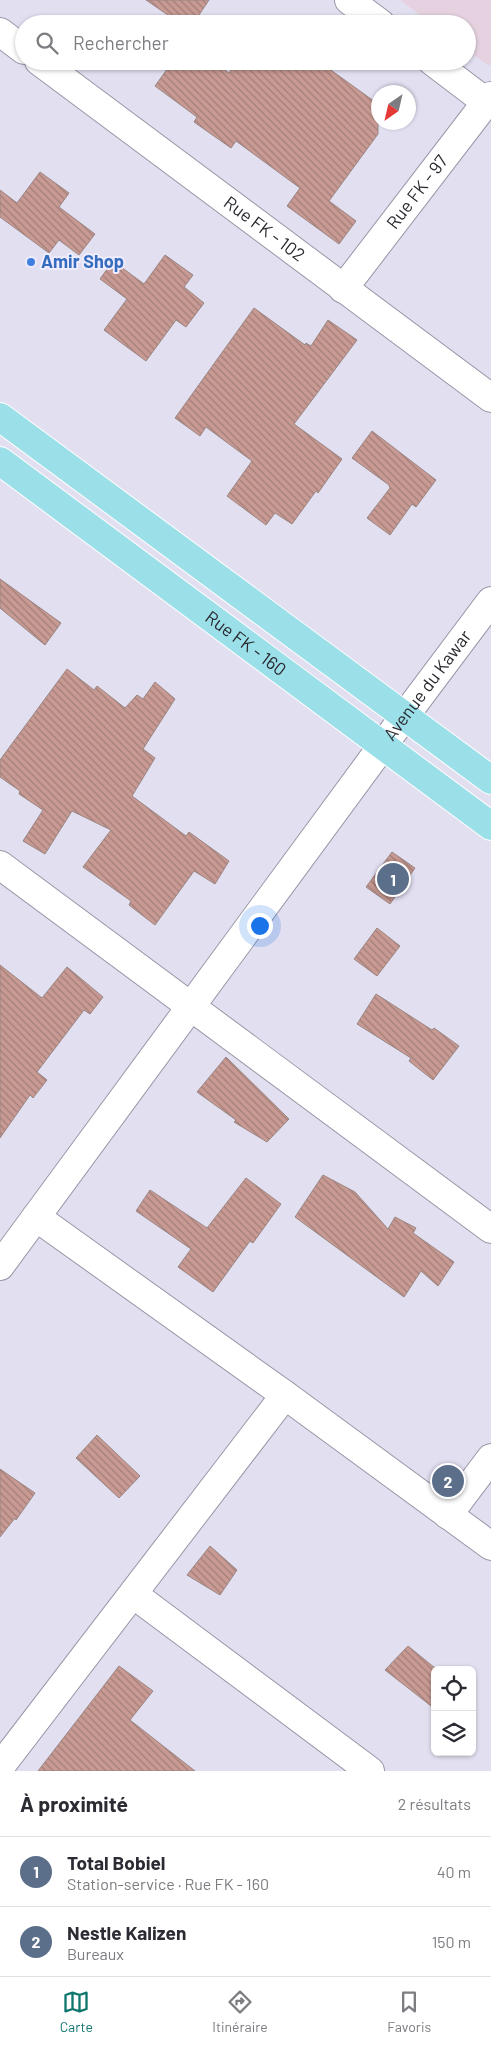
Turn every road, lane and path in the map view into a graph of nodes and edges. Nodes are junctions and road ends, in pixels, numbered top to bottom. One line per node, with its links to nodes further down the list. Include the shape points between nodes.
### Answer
1 (349, 0): 2 (street)
2 (369, 15)
3 (0, 32): 4 (street)
4 (15, 43)
5 (50, 70): 8 (street, Rue FK - 102)
6 (446, 70): 7 (street)
7 (489, 99): 8 (street, Rue FK - 97)
8 (344, 289): 9 (street, Rue FK - 102)
9 (491, 398)
10 (0, 417): 13 (main road, Rue FK - 160)
11 (0, 461): 14 (main road, Rue FK - 160)
12 (491, 601): 13 (street, Avenue du Kawar)
13 (405, 715): 14 (street, Avenue du Kawar); 15 (main road, Rue FK - 160)
14 (383, 745): 16 (main road, Rue FK - 160); 18 (street, Avenue du Kawar)
15 (491, 780)
16 (491, 826)
17 (0, 866): 18 (street)
18 (190, 1006): 19 (street, Avenue du Kawar); 20 (street)
19 (36, 1217): 21 (street, Avenue du Kawar); 22 (street)
20 (491, 1229)
21 (0, 1266)
22 (285, 1395): 24 (street); 26 (street)
23 (491, 1458): 24 (street)
24 (448, 1515): 25 (street)
25 (491, 1546)
26 (133, 1594): 27 (street); 28 (street)
27 (0, 1768)
28 (370, 1771)

